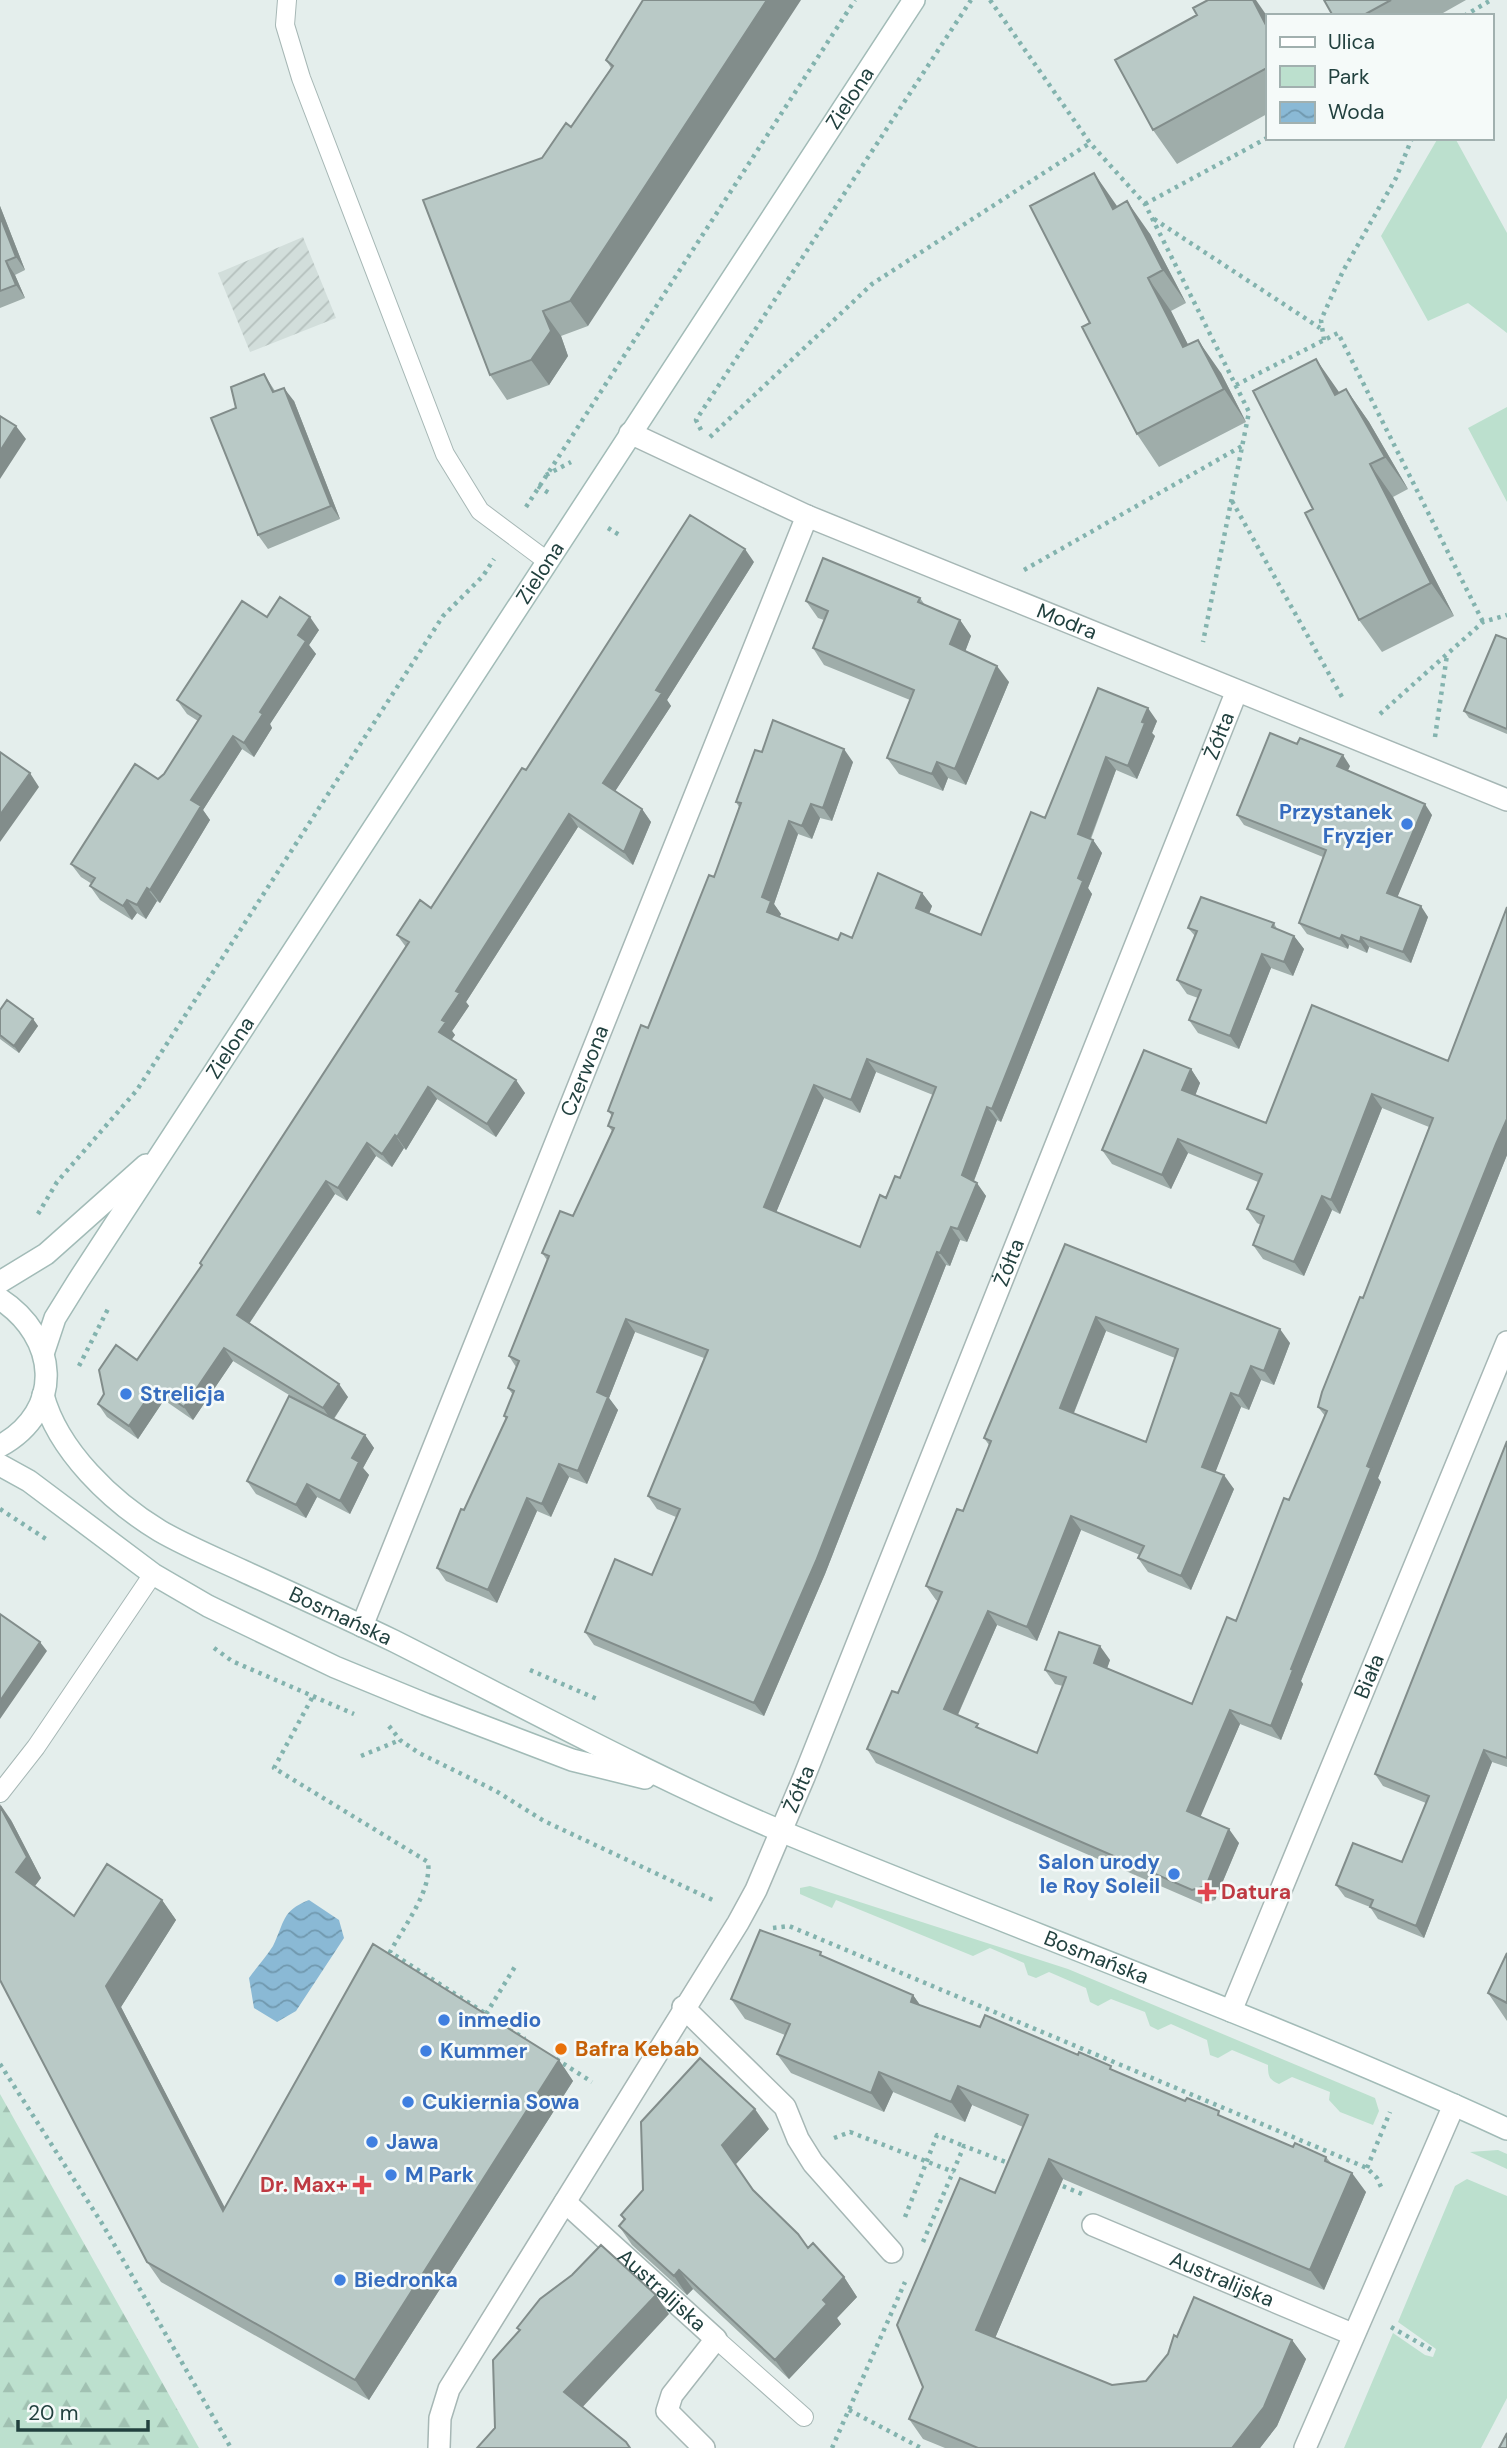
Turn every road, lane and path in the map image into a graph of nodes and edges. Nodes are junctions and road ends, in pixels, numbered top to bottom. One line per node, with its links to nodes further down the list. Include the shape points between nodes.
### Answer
1 (287, 0): 22 (lane, via 285,25 301,78 445,454 480,512)
2 (855, 0): 22 (path, via 590,404)
3 (914, 0): 16 (street, Zielona)
4 (971, 0): 17 (path, via 696,420)
5 (990, 0): 10 (path)
6 (1491, 0): 7 (path)
7 (1467, 14)
8 (1266, 139): 11 (path)
9 (1411, 140): 13 (path, via 1396,178 1343,271)
10 (1090, 143): 11 (path); 17 (path, via 872,284)
11 (1145, 204): 12 (path)
12 (1153, 218): 13 (path); 15 (path)
13 (1320, 328): 14 (path)
14 (1324, 340): 15 (path); 26 (path, via 1338,333)
15 (1236, 385): 19 (path, via 1249,412)
16 (630, 433): 21 (street, Modra); 23 (street, Zielona)
17 (707, 440): 18 (path)
18 (713, 445)
19 (1242, 446): 20 (path); 24 (path)
20 (1232, 501): 28 (path); 30 (path)
21 (807, 516): 28 (street, Modra); 46 (street, Czerwona)
22 (509, 536): 23 (lane); 35 (path, via 483,576 443,616 137,1090 57,1182)
23 (547, 561): 34 (street, Zielona)
24 (1020, 572)
25 (1507, 615): 26 (path)
26 (1482, 622): 27 (path)
27 (1447, 654): 31 (path); 32 (path)
28 (1198, 677): 29 (street, Modra)
29 (1236, 693): 33 (street, Modra); 51 (street, Żółta)
30 (1346, 704)
31 (1376, 718)
32 (1434, 741)
33 (1507, 800)
34 (169, 1145): 36 (street, Zielona, via 46,1254); 40 (street, Zielona, via 55,1318)
35 (31, 1226)
36 (0, 1282)
37 (0, 1298): 40 (street, via 34,1329)
38 (109, 1307): 41 (path, via 78,1368)
39 (1507, 1342): 56 (street, Biała)
40 (44, 1351): 42 (street)
41 (78, 1378)
42 (43, 1395): 43 (street, via 26,1427); 46 (street, Bosmańska, via 49,1418 67,1443 120,1502 160,1531)
43 (0, 1446)
44 (0, 1465): 45 (street, Bosmańska, via 29,1481)
45 (153, 1574): 49 (street, Bosmańska, via 284,1643 425,1704 572,1760); 50 (lane)
46 (362, 1626): 49 (street, Bosmańska)
47 (312, 1698): 57 (path, via 274,1768 428,1862 424,1888 390,1952)
48 (361, 1756): 52 (path, via 400,1740 544,1821 715,1900 722,1915)
49 (684, 1789): 51 (street, Bosmańska)
50 (0, 1793)
51 (781, 1831): 52 (street); 56 (street, Bosmańska)
52 (738, 1923): 55 (street)
53 (767, 1935): 71 (path, via 776,1926 789,1926 1367,2168 1377,2178)
54 (516, 1965): 57 (path)
55 (684, 2007): 65 (street, via 785,2107); 72 (street)
56 (1231, 2011): 62 (street, Bosmańska)
57 (486, 2014): 58 (path)
58 (533, 2044)
59 (545, 2052): 61 (path)
60 (0, 2064): 83 (path, via 103,2225)
61 (592, 2082)
62 (1454, 2105): 63 (street, Bosmańska); 78 (street)
63 (1507, 2129)
64 (964, 2146): 66 (path, via 937,2135); 67 (path); 68 (path)
65 (803, 2149): 66 (path, via 850,2132); 75 (street)
66 (927, 2162): 68 (path); 75 (path)
67 (1020, 2168)
68 (954, 2172): 74 (path)
69 (1045, 2178): 70 (path)
70 (1083, 2194)
71 (1382, 2196)
72 (565, 2202): 79 (street, Australijska); 84 (street, via 449,2389 440,2418)
73 (1093, 2225): 78 (street, Australijska)
74 (922, 2245)
75 (892, 2252)
76 (907, 2279): 81 (path)
77 (1387, 2325): 80 (path)
78 (1353, 2334): 88 (street)
79 (716, 2339): 82 (lane); 85 (street, Australijska, via 672,2395 667,2411)
80 (1435, 2352)
81 (849, 2410): 86 (path); 87 (path)
82 (804, 2417)
83 (231, 2448)
84 (439, 2448)
85 (704, 2448)
86 (832, 2448)
87 (921, 2448)
88 (1305, 2448)

